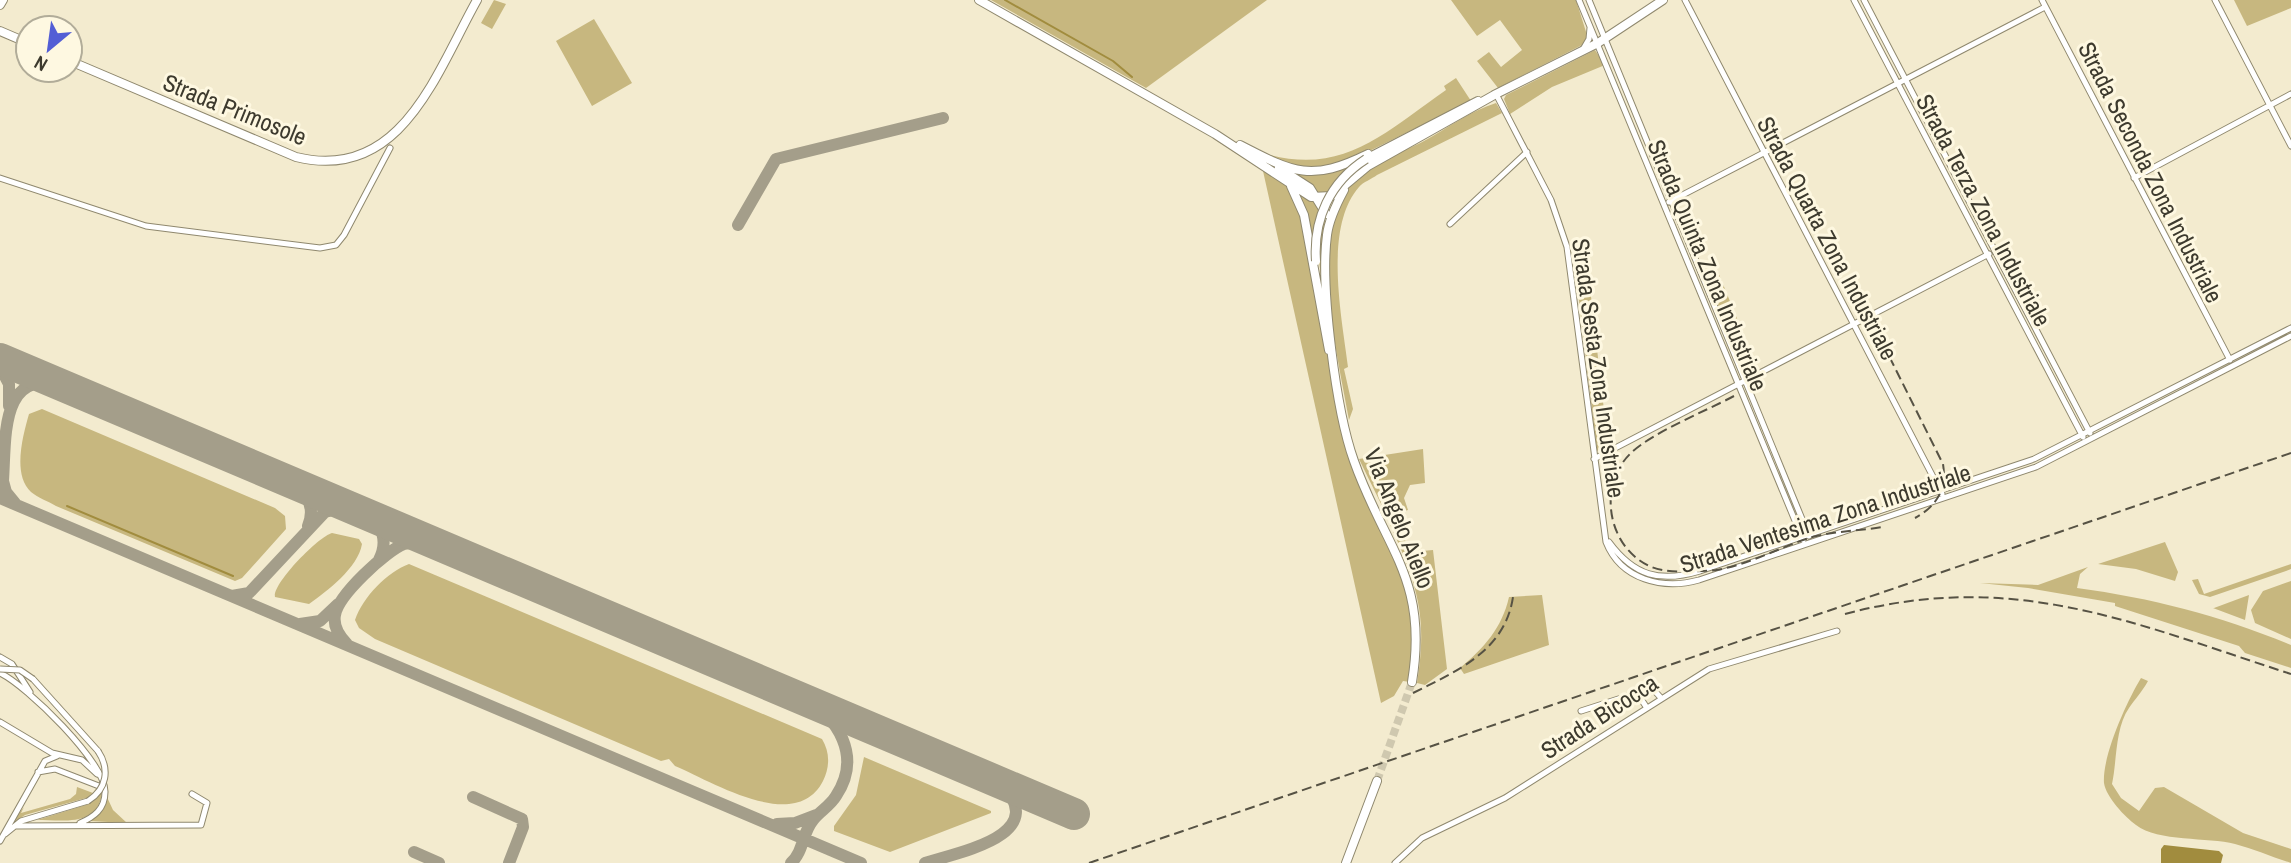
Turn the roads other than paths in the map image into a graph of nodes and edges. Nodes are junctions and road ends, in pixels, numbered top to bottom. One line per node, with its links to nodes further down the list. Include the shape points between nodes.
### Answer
1 (3, 0): 12 (main road)
2 (477, 0): 17 (main road, Strada Primosole, via 404,126 376,149 342,160 296,157)
3 (979, 0): 24 (main road)
4 (1579, 0): 14 (street, Strada Quinta Zona Industriale)
5 (1588, 0): 15 (street, Strada Quinta Zona Industriale)
6 (1663, 0): 15 (main road)
7 (1685, 0): 29 (street, Strada Quarta Zona Industriale)
8 (1854, 0): 19 (street, Strada Terza Zona Industriale)
9 (1864, 0): 18 (street, Strada Terza Zona Industriale)
10 (2042, 0): 13 (street, Strada Seconda Zona Industriale)
11 (2215, 0): 22 (street)
12 (0, 5)
13 (2045, 7): 18 (street); 35 (street, Strada Seconda Zona Industriale)
14 (1589, 24): 15 (street, Strada Quinta Zona Industriale); 16 (street, via 1590,35)
15 (1601, 41): 16 (main road); 37 (street, Strada Quinta Zona Industriale); 38 (street, Strada Quinta Zona Industriale)
16 (1581, 51): 20 (main road)
17 (84, 67)
18 (1906, 79): 19 (street); 30 (street, Strada Terza Zona Industriale)
19 (1899, 83): 29 (street); 31 (street, Strada Terza Zona Industriale)
20 (1496, 94): 23 (main road); 28 (street, Strada Sesta Zona Industriale); 34 (main road)
21 (2291, 94): 22 (street)
22 (2270, 106): 26 (street); 35 (street)
23 (1441, 121): 25 (main road, via 1322,172 1283,166); 50 (main road, bridge, via 1366,159 1342,180 1324,208 1316,261)
24 (1215, 134): 25 (main road); 33 (main road)
25 (1238, 144): 36 (main road, via 1303,182)
26 (2291, 146)
27 (390, 148): 32 (street, via 344,235 327,248 146,226)
28 (1527, 152): 39 (street); 67 (street, Strada Sesta Zona Industriale, via 1551,200 1570,261)
29 (1764, 153): 37 (street); 47 (street, Strada Quarta Zona Industriale)
30 (1946, 157): 31 (street); 43 (street, Strada Terza Zona Industriale)
31 (1938, 160): 44 (street, Strada Terza Zona Industriale)
32 (0, 178)
33 (1285, 178): 36 (main road); 50 (main road, via 1304,215)
34 (1351, 178): 36 (main road, via 1332,196); 40 (main road)
35 (2134, 178): 51 (street, Strada Seconda Zona Industriale)
36 (1317, 197): 40 (main road, via 1327,217)
37 (1671, 201): 38 (street); 41 (street, Strada Quinta Zona Industriale)
38 (1664, 205): 42 (street, Strada Quinta Zona Industriale)
39 (1450, 224)
40 (1327, 231): 53 (main road)
41 (1684, 231): 42 (street); 56 (street, Strada Quinta Zona Industriale)
42 (1676, 234): 57 (street, Strada Quinta Zona Industriale)
43 (1994, 251): 44 (street); 45 (street, Strada Terza Zona Industriale)
44 (1987, 255): 46 (street, Strada Terza Zona Industriale); 47 (street)
45 (2007, 274): 46 (street); 54 (street, Strada Terza Zona Industriale)
46 (1999, 278): 55 (street, Strada Terza Zona Industriale)
47 (1854, 324): 56 (street); 72 (street, Strada Quarta Zona Industriale)
48 (2291, 328): 51 (street, Strada Ventesima Zona Industriale)
49 (2291, 336): 52 (street, Strada Ventesima Zona Industriale)
50 (1330, 353): 53 (main road)
51 (2229, 360): 52 (street, Strada Seconda Zona Industriale); 58 (street, Strada Ventesima Zona Industriale)
52 (2233, 367): 59 (street, Strada Ventesima Zona Industriale)
53 (1335, 370): 86 (main road, Via Angelo Aiello, via 1354,463 1412,594 1417,628)
54 (2058, 373): 55 (street); 60 (street, Strada Terza Zona Industriale)
55 (2051, 376): 61 (street, Strada Terza Zona Industriale)
56 (1745, 381): 57 (street); 68 (street, Strada Quinta Zona Industriale)
57 (1738, 384): 67 (street); 69 (street, Strada Quinta Zona Industriale)
58 (2152, 400): 59 (street); 62 (street, Strada Ventesima Zona Industriale)
59 (2156, 407): 63 (street, Strada Ventesima Zona Industriale)
60 (2079, 413): 61 (street); 65 (street, Strada Terza Zona Industriale)
61 (2072, 416): 64 (street, Strada Terza Zona Industriale)
62 (2121, 416): 63 (street); 65 (street, Strada Ventesima Zona Industriale)
63 (2125, 423): 65 (street, Strada Ventesima Zona Industriale)
64 (2082, 436): 65 (street, Strada Ventesima Zona Industriale); 66 (street, Strada Terza Zona Industriale); 70 (street, Strada Ventesima Zona Industriale)
65 (2091, 436): 66 (street, Strada Ventesima Zona Industriale)
66 (2086, 443): 71 (street, Strada Ventesima Zona Industriale)
67 (1594, 459): 78 (street, Strada Sesta Zona Industriale)
68 (1780, 465): 69 (street); 77 (street, Strada Quinta Zona Industriale)
69 (1773, 468): 79 (street, Strada Quinta Zona Industriale)
70 (1996, 472): 71 (street); 72 (street, Strada Ventesima Zona Industriale)
71 (1999, 480): 72 (street, Strada Ventesima Zona Industriale)
72 (1942, 495): 73 (street, Strada Ventesima Zona Industriale); 75 (street, Strada Ventesima Zona Industriale)
73 (1913, 500): 74 (street, Strada Ventesima Zona Industriale); 75 (street)
74 (1897, 505): 76 (street); 77 (street, Strada Ventesima Zona Industriale)
75 (1915, 507): 76 (street, Strada Ventesima Zona Industriale)
76 (1900, 513): 80 (street, Strada Ventesima Zona Industriale)
77 (1809, 535): 79 (street, Strada Ventesima Zona Industriale); 80 (street, Strada Quinta Zona Industriale)
78 (1605, 536): 81 (street, Strada Ventesima Zona Industriale, via 1624,559 1654,576 1678,578); 82 (street, Strada Ventesima Zona Industriale, via 1617,561 1654,583 1682,584)
79 (1803, 541): 80 (street, Strada Ventesima Zona Industriale); 81 (street, Strada Ventesima Zona Industriale); 82 (street, Strada Ventesima Zona Industriale)
80 (1812, 542)
81 (1711, 568): 82 (street)
82 (1714, 575)
83 (1837, 631): 88 (street, Strada Bicocca, via 1709,669)
84 (0, 657): 89 (street, via 12,664)
85 (0, 673): 89 (street); 100 (street, bridge, via 20,670 33,679 105,764 106,779 100,792 88,801)
86 (1412, 682)
87 (1637, 693): 88 (street, via 1652,688); 90 (street); 91 (street)
88 (1661, 698): 90 (street, Strada Bicocca)
89 (36, 700): 95 (street)
90 (1647, 708): 105 (street, Strada Bicocca, via 1505,798 1422,838)
91 (1581, 710)
92 (0, 722): 93 (street)
93 (58, 755): 94 (street, via 45,761); 95 (street, via 82,760)
94 (38, 772): 97 (street, via 55,769); 102 (street)
95 (102, 778): 97 (street)
96 (1377, 781): 101 (main road)
97 (106, 790): 99 (street, via 99,812)
98 (192, 794): 99 (street, via 206,802 201,825)
99 (77, 824): 100 (street)
100 (15, 826): 102 (street)
101 (1355, 836): 103 (main road); 104 (main road)
102 (1, 838)
103 (1341, 863)
104 (1346, 863)
105 (1395, 863)

